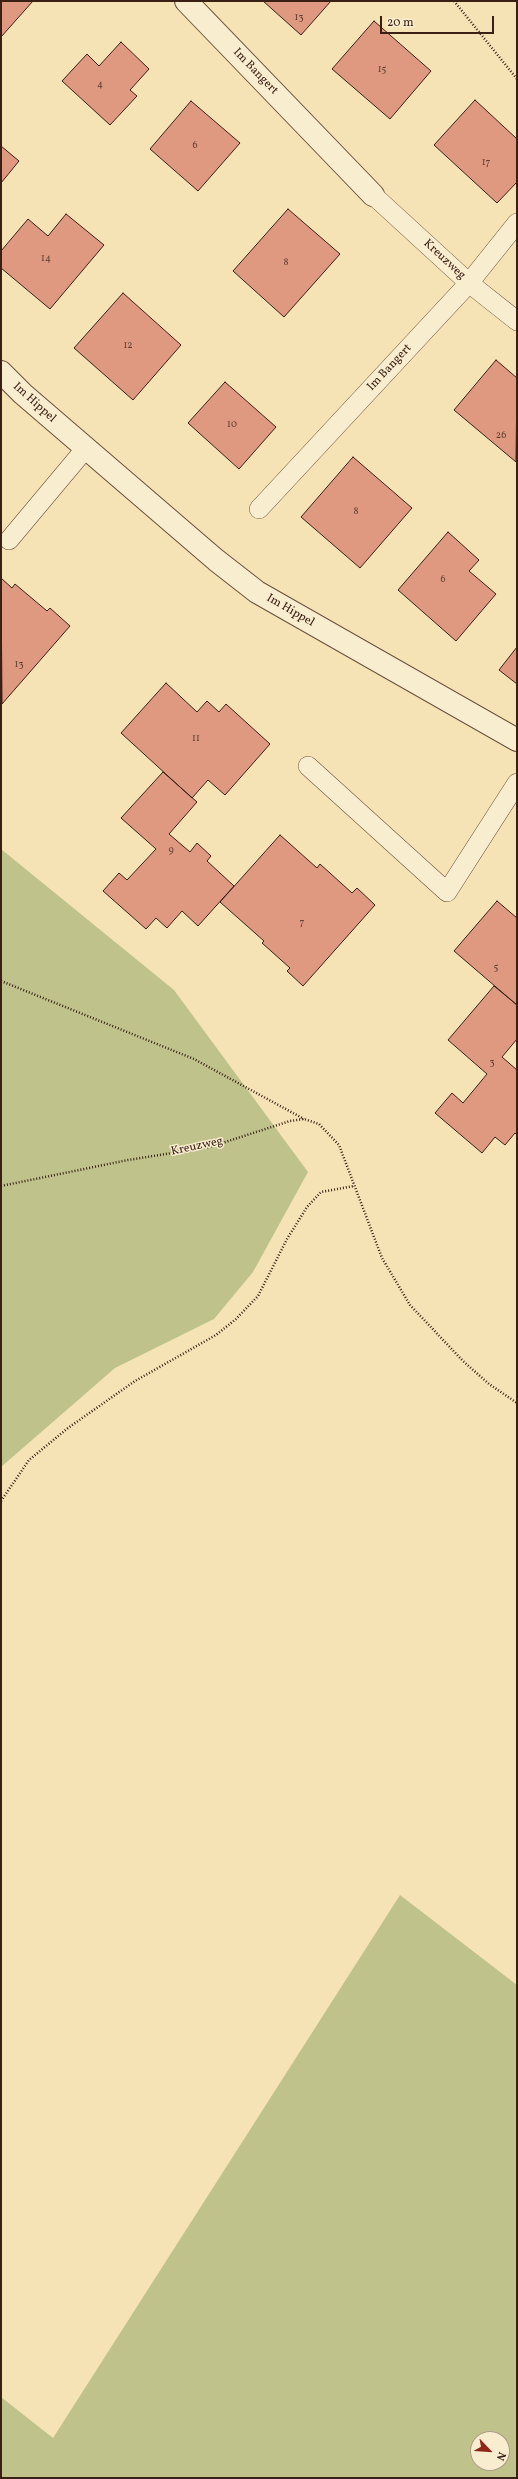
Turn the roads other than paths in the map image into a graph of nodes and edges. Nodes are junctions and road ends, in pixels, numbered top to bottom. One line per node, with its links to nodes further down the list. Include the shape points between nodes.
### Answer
1 (186, 1): 2 (street, Im Bangert)
2 (374, 195): 4 (lane, Kreuzweg)
3 (517, 223): 4 (lane, Im Bangert)
4 (469, 283): 5 (lane, Kreuzweg); 8 (lane, Im Bangert)
5 (517, 321)
6 (1, 372): 7 (street, Im Hippel)
7 (86, 448): 9 (lane); 10 (street, Im Hippel, via 257,592)
8 (259, 509)
9 (8, 540)
10 (517, 740)
11 (308, 766): 12 (lane, via 447,892)
12 (517, 783)

